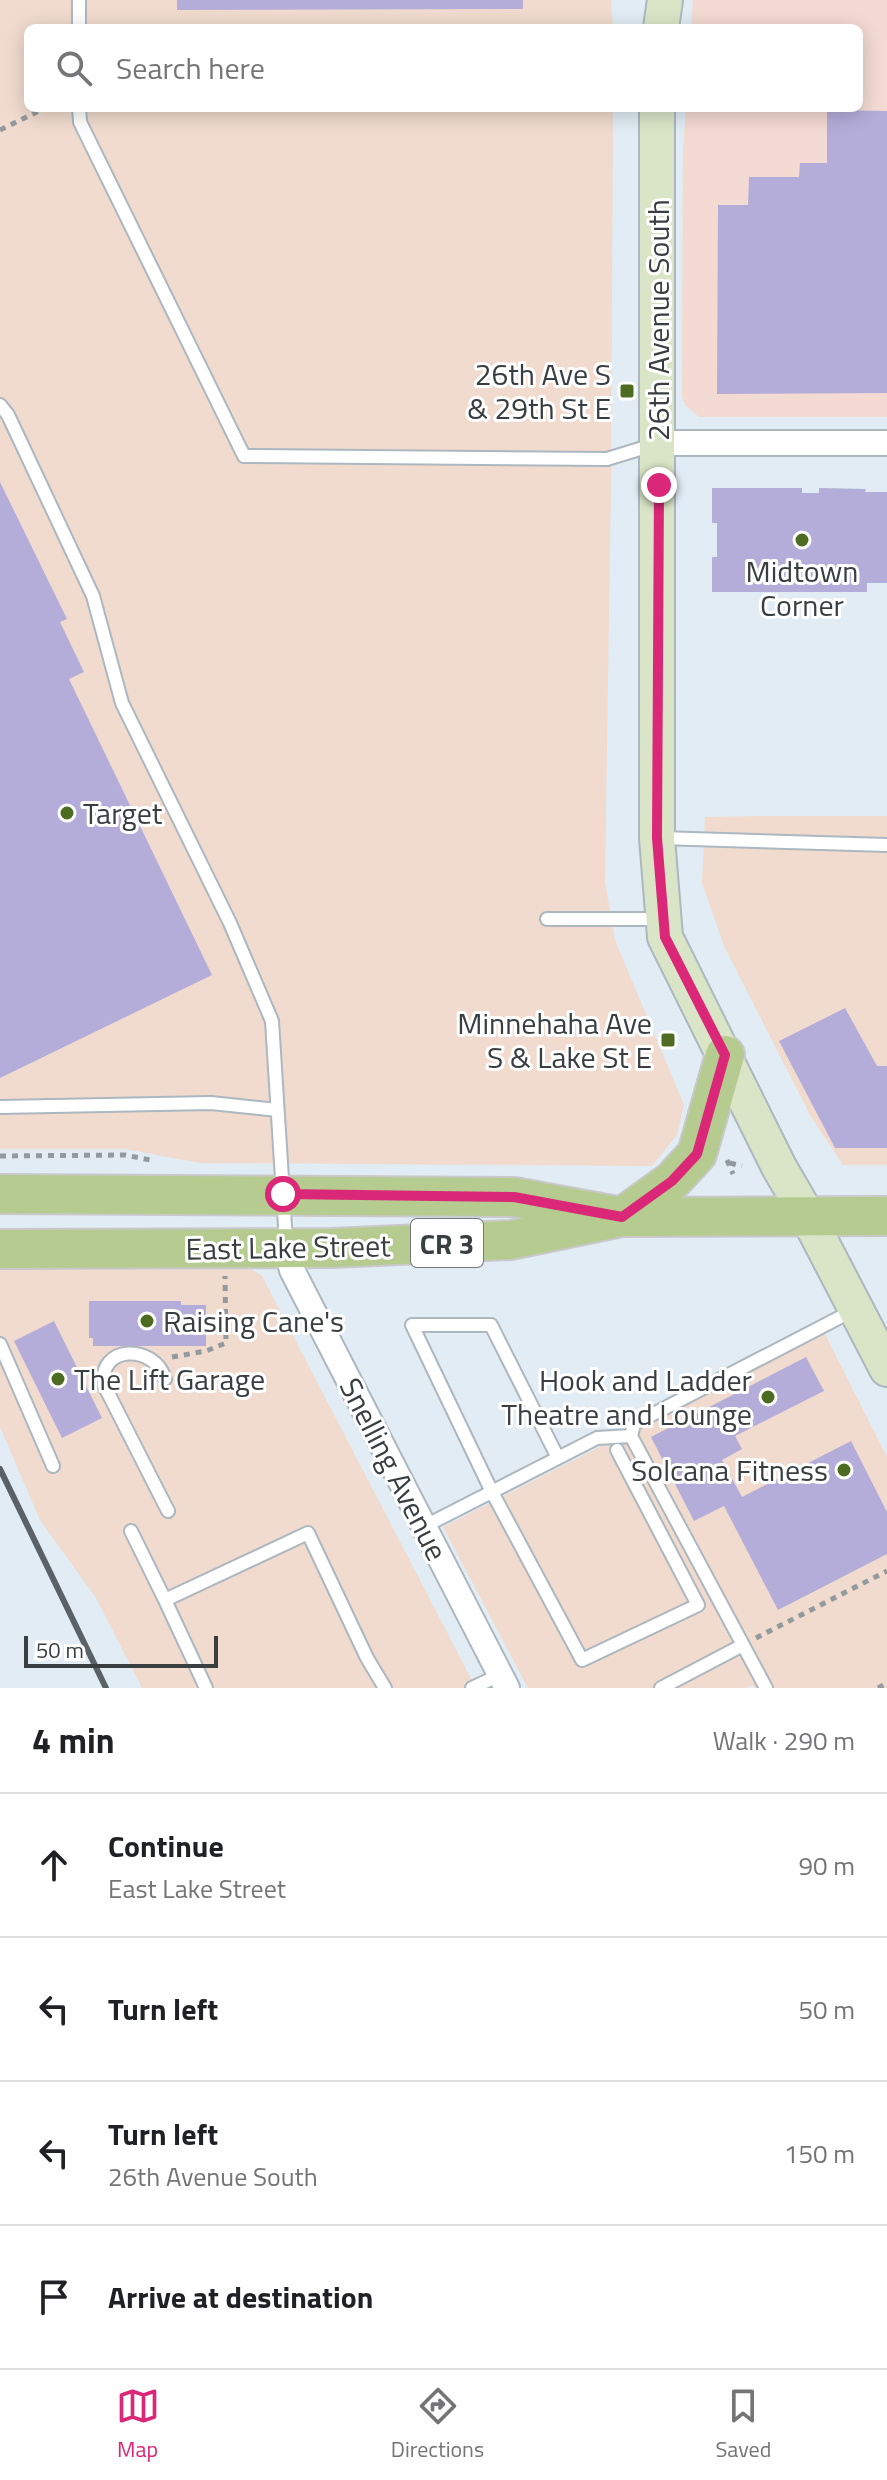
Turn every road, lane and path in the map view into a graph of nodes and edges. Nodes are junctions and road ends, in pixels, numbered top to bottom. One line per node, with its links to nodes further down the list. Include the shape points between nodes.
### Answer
1 (79, 0): 4 (lane)
2 (648, 0): 5 (main road)
3 (665, 0): 6 (main road)
4 (79, 24)
5 (651, 24)
6 (662, 24)
7 (37, 112): 10 (path)
8 (79, 112): 12 (lane, via 244,456 607,459)
9 (657, 112): 12 (main road, 26th Avenue South)
10 (0, 130)
11 (0, 405): 20 (lane, via 93,596 122,703 272,1021)
12 (659, 443): 13 (street); 14 (main road, 26th Avenue South)
13 (887, 443)
14 (657, 838): 15 (lane); 17 (main road, 26th Avenue South)
15 (887, 845)
16 (547, 919): 17 (lane)
17 (662, 919): 18 (main road, 26th Avenue South, via 665,937)
18 (725, 1055): 28 (main road, via 697,1154 672,1181); 29 (main road, 26th Avenue South)
19 (0, 1107): 20 (lane, via 211,1103)
20 (277, 1110): 26 (lane)
21 (0, 1156): 22 (path, via 125,1155)
22 (167, 1163)
23 (730, 1163): 24 (path)
24 (742, 1166)
25 (0, 1194): 26 (main road, East Lake Street / CR 3)
26 (283, 1194): 28 (main road, East Lake Street / CR 3, via 514,1197); 30 (lane)
27 (887, 1216): 29 (main road, East Lake Street / CR 3)
28 (622, 1217): 29 (main road, East Lake Street / CR 3); 30 (main road, East Lake Street / CR 3, via 511,1240)
29 (808, 1217): 33 (main road, 26th Avenue South)
30 (286, 1248): 31 (main road, East Lake Street / CR 3); 44 (street, Snelling Avenue, via 292,1270)
31 (0, 1249)
32 (225, 1283): 35 (path, via 226,1343)
33 (855, 1309): 36 (main road, 26th Avenue South); 38 (lane, via 634,1424)
34 (0, 1344): 41 (lane)
35 (172, 1357)
36 (887, 1369)
37 (165, 1379): 43 (lane, via 157,1362 138,1354 115,1358 102,1374)
38 (631, 1436): 40 (lane, via 597,1438); 48 (lane)
39 (617, 1450): 42 (lane, via 698,1605 582,1660)
40 (558, 1458): 42 (lane); 42 (lane, via 491,1325 412,1325)
41 (53, 1466)
42 (492, 1492): 44 (lane)
43 (168, 1511)
44 (423, 1527): 49 (street, Snelling Avenue)
45 (131, 1531): 47 (lane)
46 (887, 1571): 48 (path)
47 (165, 1600): 51 (lane); 52 (lane, via 308,1533)
48 (743, 1645): 54 (lane); 55 (lane)
49 (503, 1682): 53 (lane)
50 (887, 1683): 56 (path)
51 (206, 1688)
52 (385, 1688)
53 (472, 1688)
54 (661, 1688)
55 (766, 1688)
56 (878, 1688)

